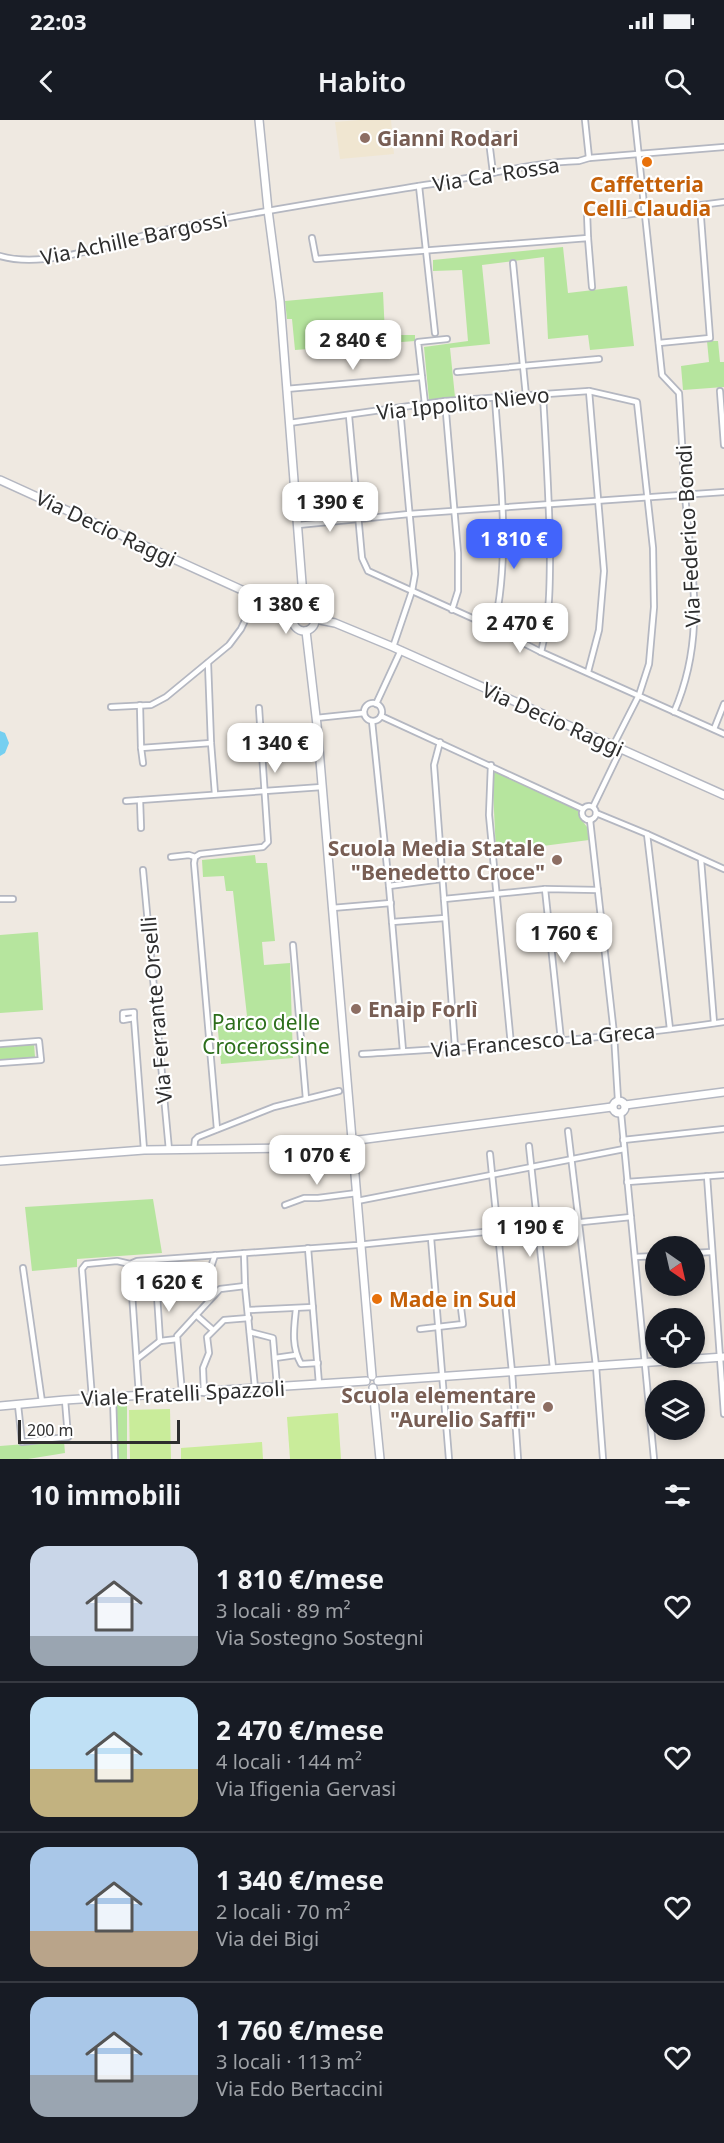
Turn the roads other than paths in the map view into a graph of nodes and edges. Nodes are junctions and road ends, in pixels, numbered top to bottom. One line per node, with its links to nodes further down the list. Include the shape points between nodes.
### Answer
1 (259, 120): 12 (main road)
2 (585, 120): 7 (street)
3 (635, 120): 6 (street)
4 (497, 135): 8 (street, via 489,141)
5 (724, 147): 6 (street, Via Ca' Rossa)
6 (639, 155): 7 (street, Via Ca' Rossa); 14 (street)
7 (589, 158): 8 (street, Via Ca' Rossa)
8 (493, 173): 9 (street, Via Ca' Rossa)
9 (419, 186): 12 (street, Via Ca' Rossa); 18 (street)
10 (724, 202): 11 (street)
11 (700, 205): 14 (street); 24 (street, via 710,338)
12 (268, 210): 19 (street, Via Achille Bargossi, via 54,258 26,260); 29 (main road)
13 (587, 213): 17 (street)
14 (645, 213): 15 (street); 24 (street)
15 (624, 215)
16 (312, 238): 18 (street, via 316,259)
17 (588, 238): 18 (street); 21 (street)
18 (426, 251): 22 (street)
19 (0, 256)
20 (513, 263): 26 (street)
21 (592, 287)
22 (435, 333)
23 (447, 339): 28 (street, via 418,342)
24 (659, 343): 43 (street, Via Federico Bondi, via 662,375 680,393)
25 (599, 359): 26 (street)
26 (522, 366): 27 (street); 33 (street)
27 (458, 372)
28 (422, 377): 29 (street); 36 (street)
29 (286, 389): 39 (main road)
30 (589, 391): 32 (street, Via Ippolito Nievo); 44 (street, Via Ippolito Nievo, via 637,402); 45 (street)
31 (720, 392): 40 (street)
32 (543, 395): 33 (street, Via Ippolito Nievo); 46 (street)
33 (526, 396): 34 (street, Via Ippolito Nievo)
34 (495, 398): 35 (street, Via Ippolito Nievo); 47 (street)
35 (445, 401): 36 (street, Via Ippolito Nievo); 48 (street)
36 (425, 404): 37 (street, Via Ippolito Nievo)
37 (400, 408): 38 (street, Via Ippolito Nievo); 49 (street)
38 (349, 416): 39 (street, Via Ippolito Nievo); 50 (street)
39 (289, 423): 51 (main road)
40 (724, 445)
41 (0, 480): 53 (main road, Via Decio Raggi)
42 (724, 492): 43 (street)
43 (685, 494): 44 (street); 72 (street, Via Federico Bondi, via 696,598 695,632 685,687)
44 (648, 496): 45 (street); 66 (street, via 654,607 649,664)
45 (600, 500): 46 (street); 65 (street, via 604,571 598,630)
46 (549, 503): 47 (street); 63 (street, via 550,587)
47 (502, 508): 48 (street); 59 (street, via 502,584)
48 (453, 512): 49 (street); 56 (street, via 458,591)
49 (409, 514): 50 (street); 52 (street, via 415,574)
50 (359, 518): 51 (street); 52 (street, via 362,558 368,572)
51 (298, 525): 55 (main road)
52 (412, 591): 56 (street); 61 (street)
53 (260, 598): 54 (main road, Via Decio Raggi); 64 (street, via 229,645)
54 (278, 606): 55 (main road, Via Decio Raggi); 58 (main road, Via Decio Raggi)
55 (302, 610): 57 (main road, via 313,613); 58 (main road, via 294,617)
56 (452, 610): 59 (street)
57 (315, 619): 60 (main road, via 314,626); 61 (main road, Via Decio Raggi)
58 (294, 624): 60 (main road)
59 (494, 628): 63 (street)
60 (306, 631): 75 (main road)
61 (393, 647): 62 (main road, Via Decio Raggi)
62 (400, 650): 67 (street); 81 (main road, Via Decio Raggi)
63 (541, 652): 65 (street)
64 (208, 663): 69 (street, via 166,697 152,705); 80 (street)
65 (588, 672): 66 (street)
66 (639, 695): 72 (street); 81 (street)
67 (376, 704): 73 (street, via 368,704); 74 (street)
68 (724, 704): 77 (street)
69 (140, 705): 70 (street); 82 (street)
70 (111, 707)
71 (259, 708): 87 (street)
72 (674, 711): 77 (street)
73 (364, 713): 75 (street); 76 (street)
74 (381, 716): 76 (street); 79 (street)
75 (316, 718): 86 (main road)
76 (372, 721): 104 (street)
77 (714, 729): 78 (street)
78 (724, 734)
79 (440, 742): 85 (street); 103 (street, via 434,765)
80 (211, 743): 82 (street); 88 (street)
81 (613, 746): 83 (main road, Via Decio Raggi)
82 (141, 748): 84 (street)
83 (621, 749): 89 (main road, Via Decio Raggi); 92 (street)
84 (143, 763)
85 (491, 765): 93 (street); 107 (street, via 489,815)
86 (322, 786): 87 (street); 112 (main road)
87 (264, 791): 88 (street); 99 (street, via 268,842 263,847)
88 (215, 794): 90 (street)
89 (724, 795)
90 (140, 800): 91 (street); 96 (street)
91 (126, 801)
92 (593, 807): 93 (street); 94 (street)
93 (583, 809): 95 (street, via 582,816)
94 (596, 813): 95 (street); 97 (street)
95 (590, 820): 106 (street)
96 (141, 828)
97 (647, 834): 100 (street); 119 (street)
98 (171, 857): 99 (street)
99 (195, 857): 135 (street)
100 (701, 860): 101 (street); 118 (street)
101 (724, 869)
102 (143, 870): 144 (street, Via Ferrante Orselli)
103 (442, 879): 104 (street); 110 (street)
104 (389, 886): 111 (street)
105 (545, 889): 106 (street); 107 (street); 121 (street)
106 (598, 890): 120 (street)
107 (496, 895): 110 (street); 123 (street)
108 (0, 899): 109 (street)
109 (13, 899)
110 (444, 899): 113 (street)
111 (391, 903): 112 (street); 114 (street)
112 (332, 909): 139 (main road)
113 (445, 918): 114 (street); 124 (street)
114 (392, 922): 125 (street)
115 (292, 945): 130 (street)
116 (135, 1018): 143 (street)
117 (724, 1022): 118 (street, Via Francesco La Greca)
118 (714, 1023): 119 (street, Via Francesco La Greca)
119 (670, 1029): 120 (street, Via Francesco La Greca)
120 (614, 1035): 121 (street, Via Francesco La Greca); 131 (street)
121 (561, 1040): 123 (street, Via Francesco La Greca)
122 (0, 1044): 127 (street, via 39,1041 41,1060)
123 (511, 1045): 124 (street, Via Francesco La Greca)
124 (455, 1047): 125 (street, Via Francesco La Greca)
125 (403, 1051): 126 (street, Via Francesco La Greca)
126 (362, 1054)
127 (0, 1063)
128 (339, 1091): 130 (street)
129 (724, 1092): 132 (main road)
130 (306, 1099): 135 (street)
131 (618, 1100): 132 (main road); 133 (main road)
132 (625, 1105): 134 (main road)
133 (612, 1107): 134 (main road); 139 (main road)
134 (621, 1113): 138 (street)
135 (218, 1129): 141 (street, via 196,1138)
136 (724, 1129): 138 (street)
137 (568, 1131): 146 (street)
138 (623, 1140): 142 (street)
139 (352, 1141): 141 (main road, via 297,1148); 153 (main road)
140 (529, 1146): 148 (street)
141 (194, 1149): 144 (main road)
142 (624, 1149): 146 (street); 152 (street)
143 (144, 1150): 144 (main road); 147 (main road)
144 (169, 1150)
145 (490, 1154): 149 (street)
146 (571, 1159): 148 (street); 156 (street)
147 (0, 1161)
148 (531, 1166): 149 (street); 157 (street)
149 (492, 1174): 153 (street); 158 (street)
150 (724, 1175): 151 (street)
151 (707, 1176): 152 (street); 163 (street)
152 (627, 1182): 155 (street)
153 (357, 1197): 154 (street, via 312,1197); 160 (main road)
154 (285, 1205)
155 (631, 1217): 156 (street); 167 (street)
156 (580, 1223): 157 (street); 194 (street)
157 (538, 1227): 158 (street); 195 (street)
158 (497, 1231): 159 (street); 197 (street)
159 (430, 1238): 160 (street); 181 (street)
160 (361, 1244): 161 (street); 199 (main road)
161 (308, 1248): 164 (street); 175 (street)
162 (705, 1252): 163 (street)
163 (711, 1252): 189 (street)
164 (244, 1253): 165 (street); 173 (street)
165 (215, 1255): 168 (street); 171 (street, via 211,1267)
166 (645, 1256): 167 (street)
167 (634, 1257): 193 (street)
168 (130, 1264): 170 (street); 207 (street, via 112,1261 82,1267)
169 (23, 1268): 209 (street)
170 (131, 1276): 172 (street); 190 (street)
171 (197, 1281): 172 (street); 174 (street)
172 (162, 1283): 186 (street, via 157,1295)
173 (245, 1286): 174 (street, via 220,1289); 178 (street)
174 (214, 1295): 179 (street)
175 (313, 1306): 177 (street); 192 (street)
176 (461, 1308): 181 (street, via 463,1324)
177 (296, 1309): 178 (street); 187 (street)
178 (248, 1310): 180 (street)
179 (196, 1315): 183 (street); 185 (street)
180 (249, 1318): 183 (street, via 224,1320); 184 (street)
181 (437, 1327): 182 (street); 198 (street)
182 (420, 1329)
183 (213, 1330): 204 (street, via 207,1337)
184 (250, 1332): 188 (street, via 273,1338); 202 (street)
185 (177, 1340): 186 (street); 203 (street)
186 (160, 1341): 190 (street)
187 (296, 1355): 188 (street); 192 (street, via 301,1364)
188 (275, 1358): 201 (street)
189 (722, 1358): 191 (main road, Viale Fratelli Spazzoli); 212 (street)
190 (137, 1359): 205 (street)
191 (705, 1359)
192 (318, 1363): 200 (street)
193 (645, 1363): 194 (main road, Viale Fratelli Spazzoli)
194 (596, 1366): 195 (main road, Viale Fratelli Spazzoli); 219 (street)
195 (553, 1368): 197 (main road, Viale Fratelli Spazzoli)
196 (645, 1368): 220 (street)
197 (512, 1372): 198 (main road, Viale Fratelli Spazzoli); 218 (street)
198 (441, 1377): 199 (main road, Viale Fratelli Spazzoli); 214 (street)
199 (372, 1380): 200 (main road, Viale Fratelli Spazzoli); 216 (main road, via 368,1386 373,1388)
200 (319, 1384): 201 (main road, Viale Fratelli Spazzoli)
201 (277, 1387): 202 (main road, Viale Fratelli Spazzoli)
202 (255, 1389): 204 (main road, Viale Fratelli Spazzoli)
203 (182, 1393): 204 (main road, Viale Fratelli Spazzoli); 205 (main road, Viale Fratelli Spazzoli)
204 (204, 1393)
205 (139, 1395): 206 (main road, Viale Fratelli Spazzoli)
206 (113, 1397): 207 (main road, Viale Fratelli Spazzoli); 215 (street)
207 (92, 1398): 208 (main road, Viale Fratelli Spazzoli)
208 (65, 1400): 209 (main road, Viale Fratelli Spazzoli); 210 (street, via 68,1437 57,1439 22,1442)
209 (42, 1402): 210 (main road, Viale Fratelli Spazzoli)
210 (18, 1405): 211 (main road, Viale Fratelli Spazzoli)
211 (0, 1406)
212 (724, 1414)
213 (471, 1420): 214 (street)
214 (445, 1422): 217 (street)
215 (115, 1459)
216 (380, 1459)
217 (449, 1459)
218 (518, 1459)
219 (603, 1459)
220 (654, 1459)

